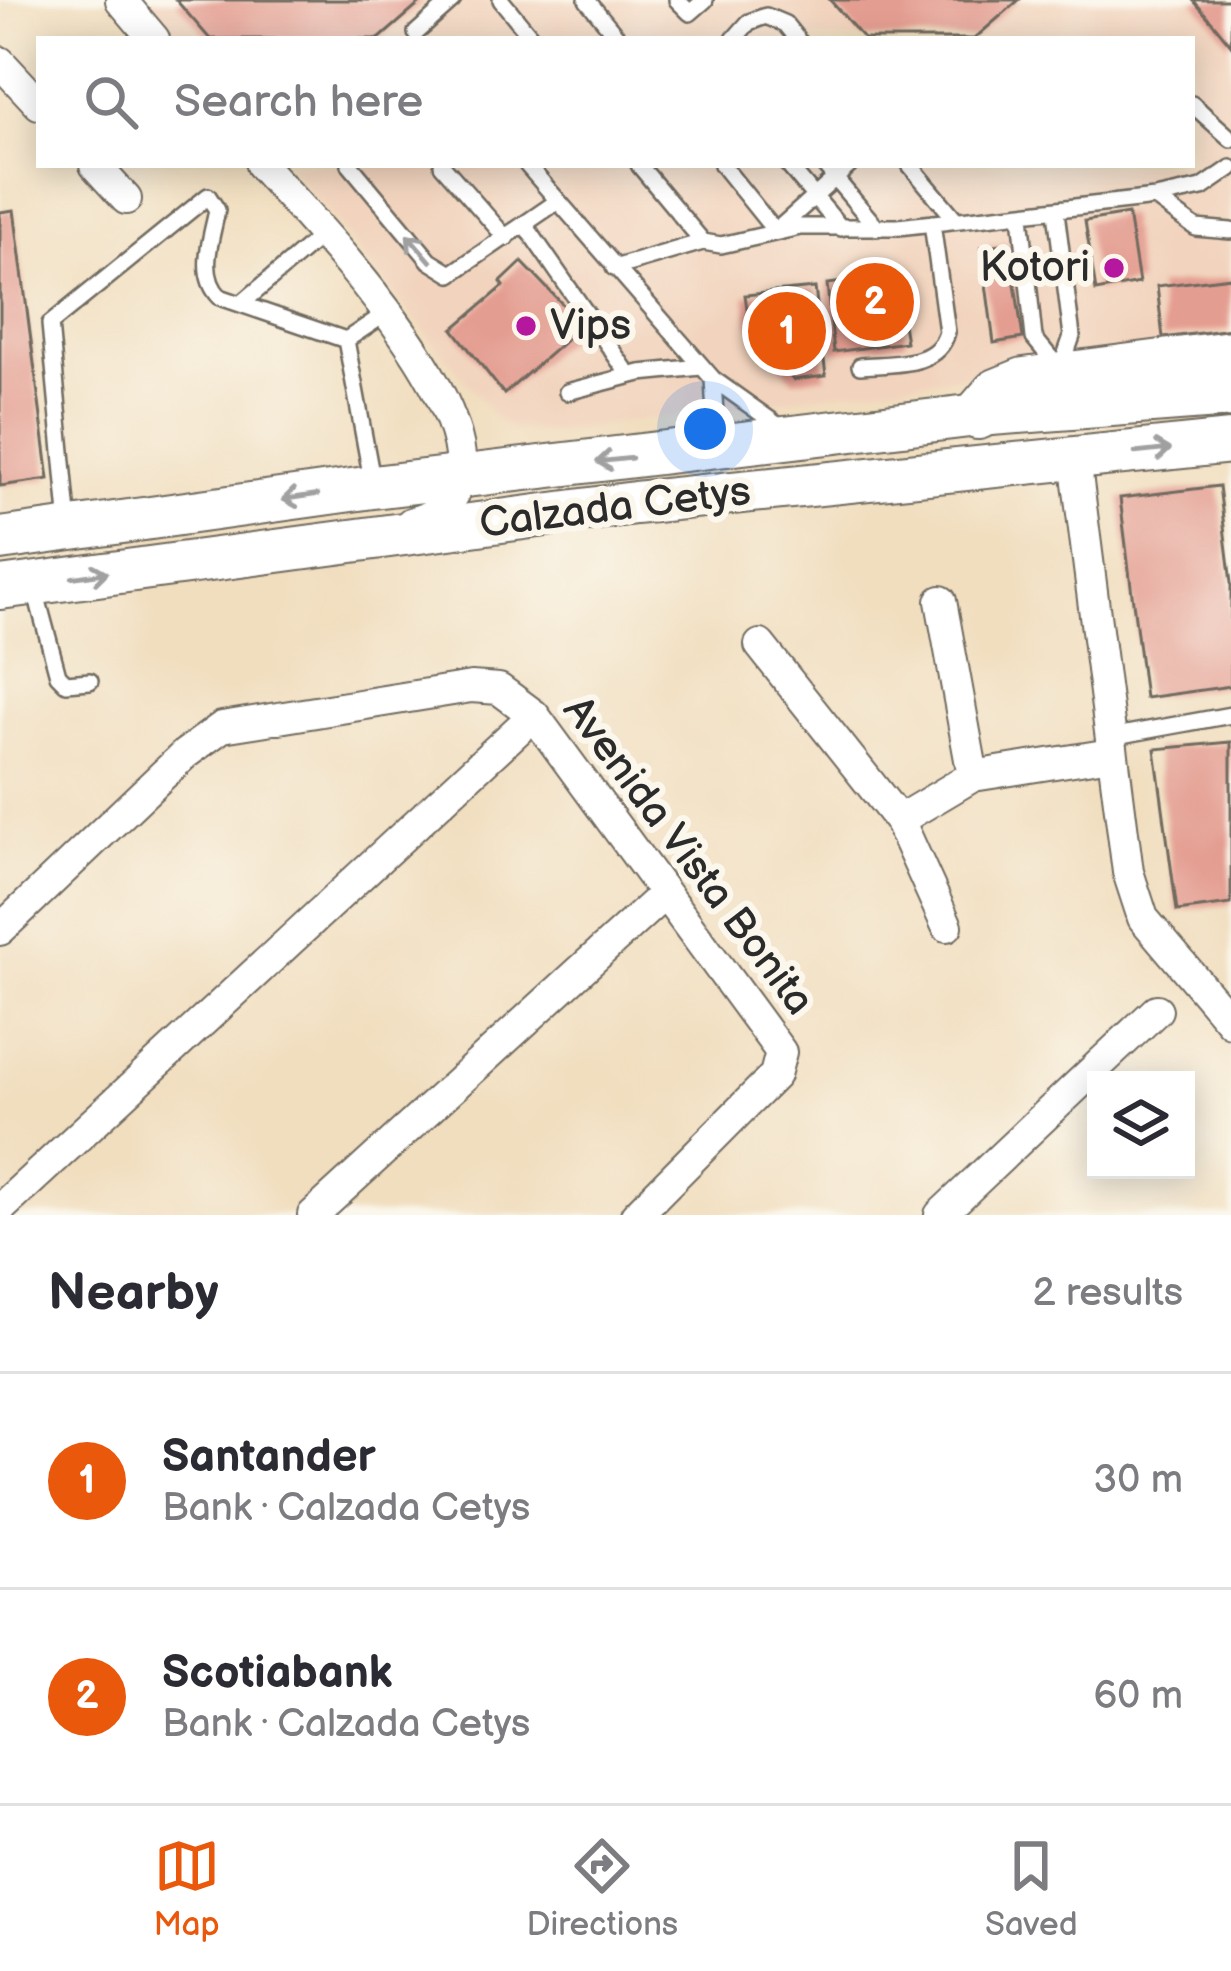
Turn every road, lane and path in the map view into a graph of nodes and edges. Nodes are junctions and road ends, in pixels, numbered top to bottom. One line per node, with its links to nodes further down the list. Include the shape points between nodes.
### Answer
1 (121, 0): 7 (street)
2 (453, 0): 8 (lane)
3 (501, 0): 9 (lane)
4 (587, 0): 10 (lane)
5 (677, 0): 6 (lane, via 690,13)
6 (705, 0)
7 (151, 36)
8 (416, 36)
9 (531, 36)
10 (617, 36)
11 (737, 36): 12 (lane, via 766,16)
12 (795, 36)
13 (0, 62): 14 (street)
14 (36, 101)
15 (1195, 107): 16 (lane)
16 (1231, 140)
17 (98, 168): 30 (street)
18 (264, 168): 41 (street)
19 (353, 168): 42 (lane, one-way to 19, via 445,273)
20 (445, 168): 42 (lane)
21 (530, 168): 31 (lane)
22 (641, 168): 43 (lane)
23 (724, 168): 39 (lane)
24 (791, 168): 28 (lane)
25 (913, 168): 34 (lane)
26 (1231, 168): 29 (lane, via 1202,188)
27 (830, 172): 28 (lane); 38 (lane)
28 (814, 196): 37 (lane); 39 (lane)
29 (1155, 198): 32 (lane); 40 (lane, via 1196,228)
30 (126, 199)
31 (558, 201): 36 (lane); 44 (lane)
32 (1055, 212): 33 (lane); 53 (lane, via 1072,336)
33 (1021, 215): 34 (lane); 53 (lane, via 1034,338)
34 (956, 220): 35 (lane)
35 (932, 223): 38 (lane); 49 (lane, via 943,344 923,359)
36 (525, 225): 42 (lane); 52 (lane)
37 (841, 228): 38 (lane); 39 (lane)
38 (877, 228)
39 (775, 231): 43 (lane)
40 (1231, 231)
41 (322, 235): 45 (lane); 46 (street)
42 (506, 238)
43 (703, 242): 44 (lane)
44 (614, 268): 51 (lane)
45 (241, 304): 47 (lane); 64 (lane, via 220,297 209,281 217,210 208,196 56,315 50,337)
46 (388, 312): 47 (lane); 61 (street, via 451,412)
47 (346, 340): 62 (lane)
48 (1231, 355): 53 (main road)
49 (860, 366)
50 (1231, 369): 53 (main road)
51 (707, 373): 52 (lane); 57 (lane); 59 (lane, via 713,424)
52 (629, 375): 54 (lane)
53 (1060, 385): 55 (main road); 56 (main road, via 997,393); 63 (main road, via 950,446 672,488)
54 (567, 392)
55 (1231, 396)
56 (978, 415): 57 (main road, Calzada Cetys)
57 (799, 440): 59 (main road, Calzada Cetys)
58 (1231, 442): 60 (main road, Calzada Cetys, one-way to 58)
59 (691, 451): 61 (main road, Calzada Cetys, one-way to 61)
60 (1075, 459): 63 (main road, Calzada Cetys); 73 (street)
61 (458, 477): 62 (main road, Calzada Cetys); 66 (street, via 444,508 427,518)
62 (373, 487): 64 (main road, Calzada Cetys, one-way to 64)
63 (634, 503): 66 (main road, Calzada Cetys)
64 (69, 530): 65 (main road, Calzada Cetys)
65 (0, 539)
66 (315, 542): 67 (main road, Calzada Cetys, one-way to 66)
67 (17, 586): 70 (lane, via 58,675 66,683)
68 (941, 601): 74 (street)
69 (760, 646): 75 (street)
70 (90, 681)
71 (534, 715): 76 (street, Avenida Vista Bonita); 78 (street, Avenida Vista Bonita, via 491,686 222,727); 81 (street)
72 (1231, 715): 73 (lane)
73 (1110, 746): 74 (street); 80 (street, via 1128,872 1143,918)
74 (973, 776): 75 (street)
75 (899, 820): 77 (street)
76 (662, 896): 82 (street, Avenida Vista Bonita, via 782,1058 775,1075); 83 (street)
77 (947, 926)
78 (0, 930)
79 (1157, 1010): 84 (street)
80 (1231, 1022)
81 (0, 1209)
82 (643, 1213)
83 (313, 1215)
84 (940, 1215)

